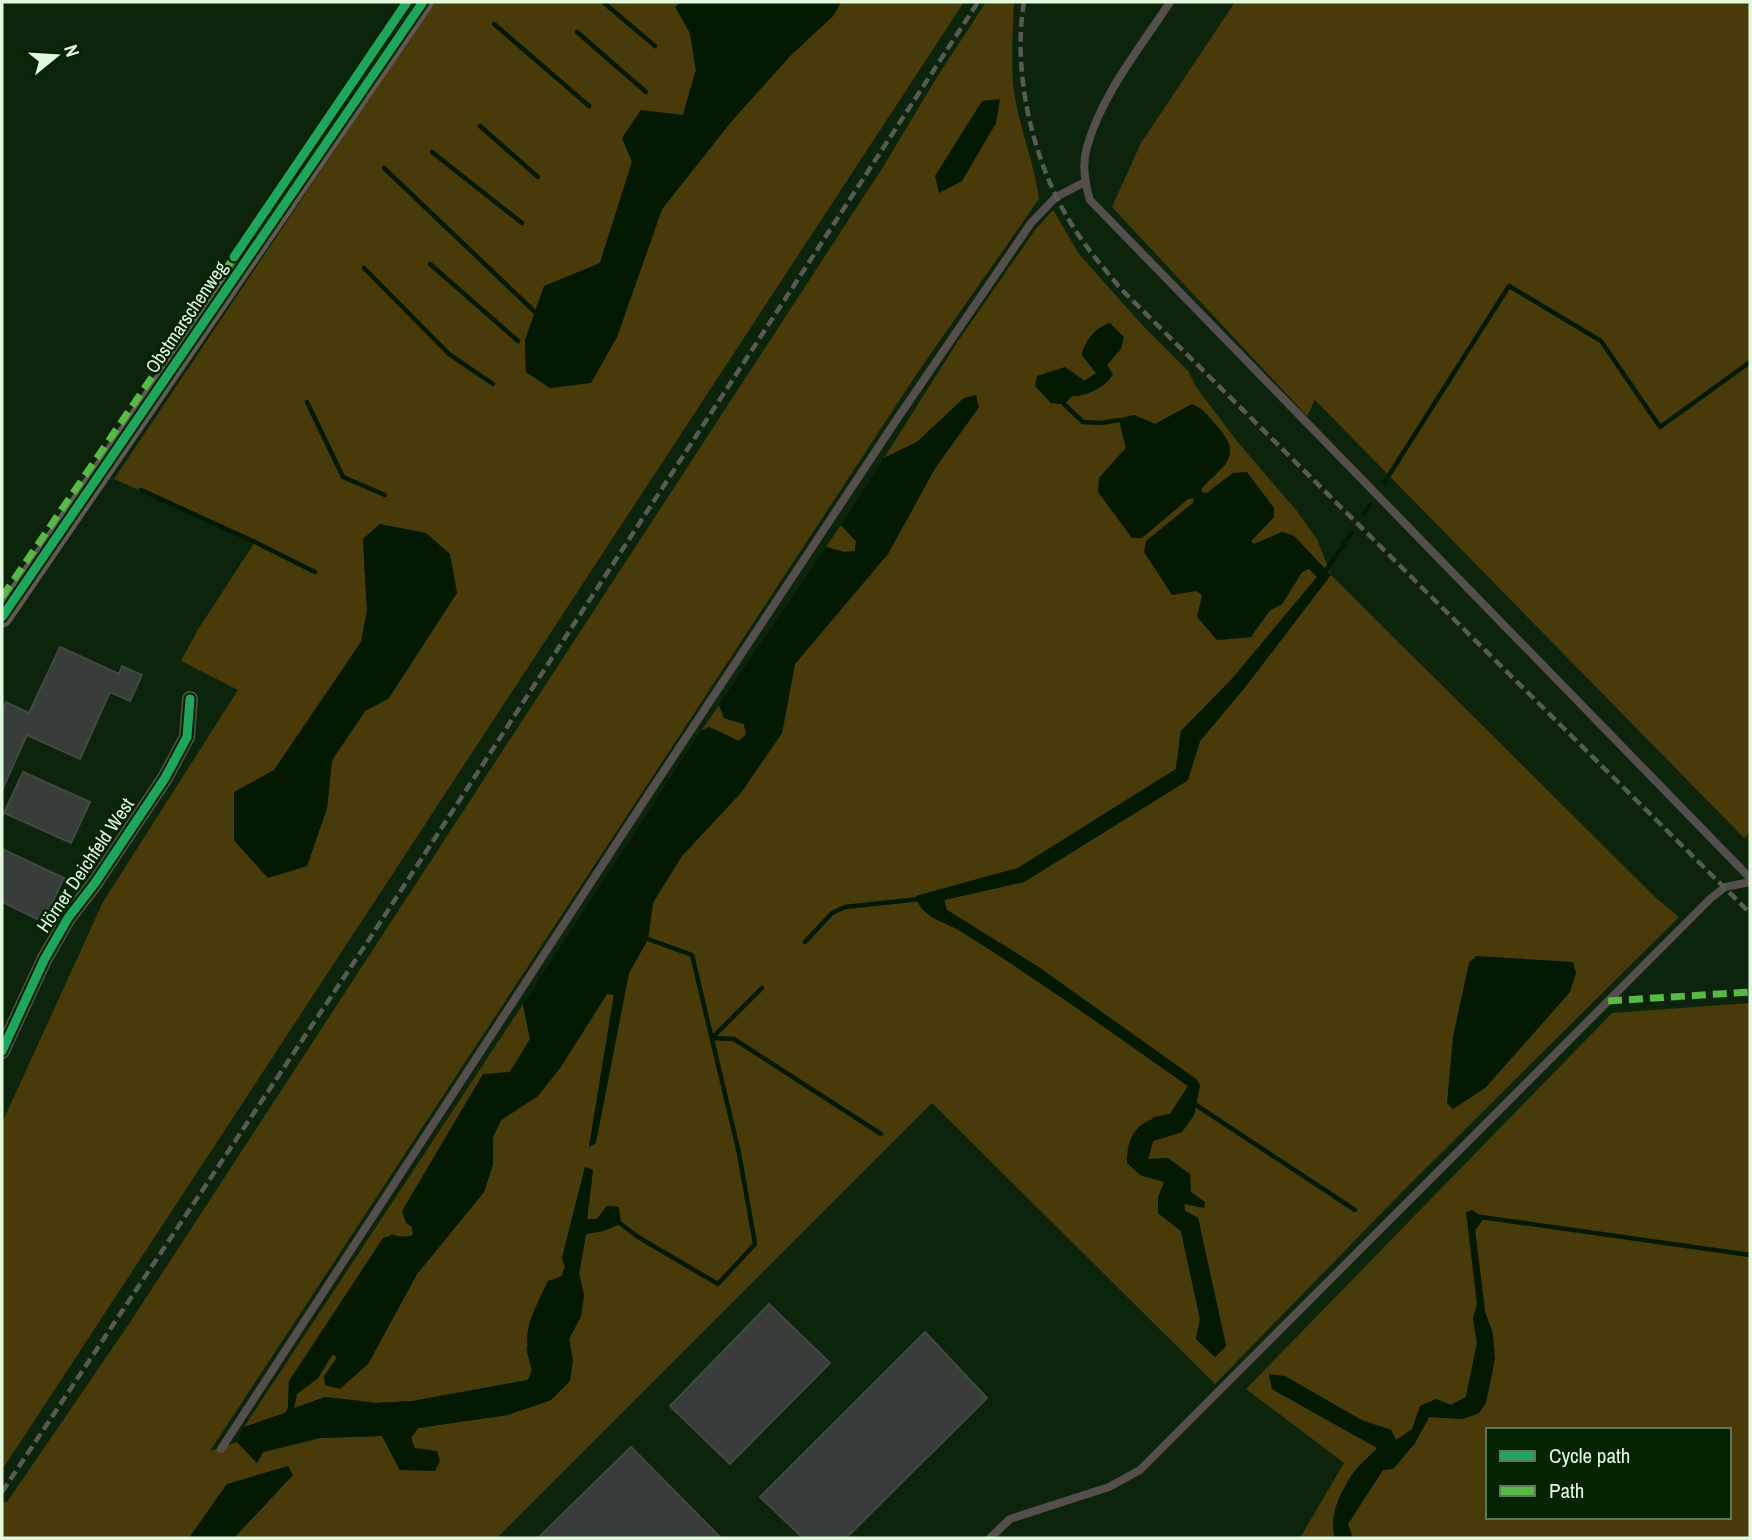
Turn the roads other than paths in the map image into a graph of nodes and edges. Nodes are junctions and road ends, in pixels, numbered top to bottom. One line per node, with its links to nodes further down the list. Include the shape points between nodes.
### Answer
1 (423, 2): 4 (main road, Obstmarschenweg)
2 (1170, 2): 3 (lane, via 1104,103 1086,149)
3 (1084, 182): 6 (lane, via 1090,200); 8 (lane, via 1056,197 1031,223 897,419)
4 (2, 617)
5 (190, 699): 7 (street, Hörner Deichfeld West, via 187,737 165,779 68,918)
6 (1750, 880): 9 (lane, via 1725,887 1710,899 1140,1469 1109,1487 1010,1519)
7 (2, 1051)
8 (221, 1449)
9 (990, 1538)

